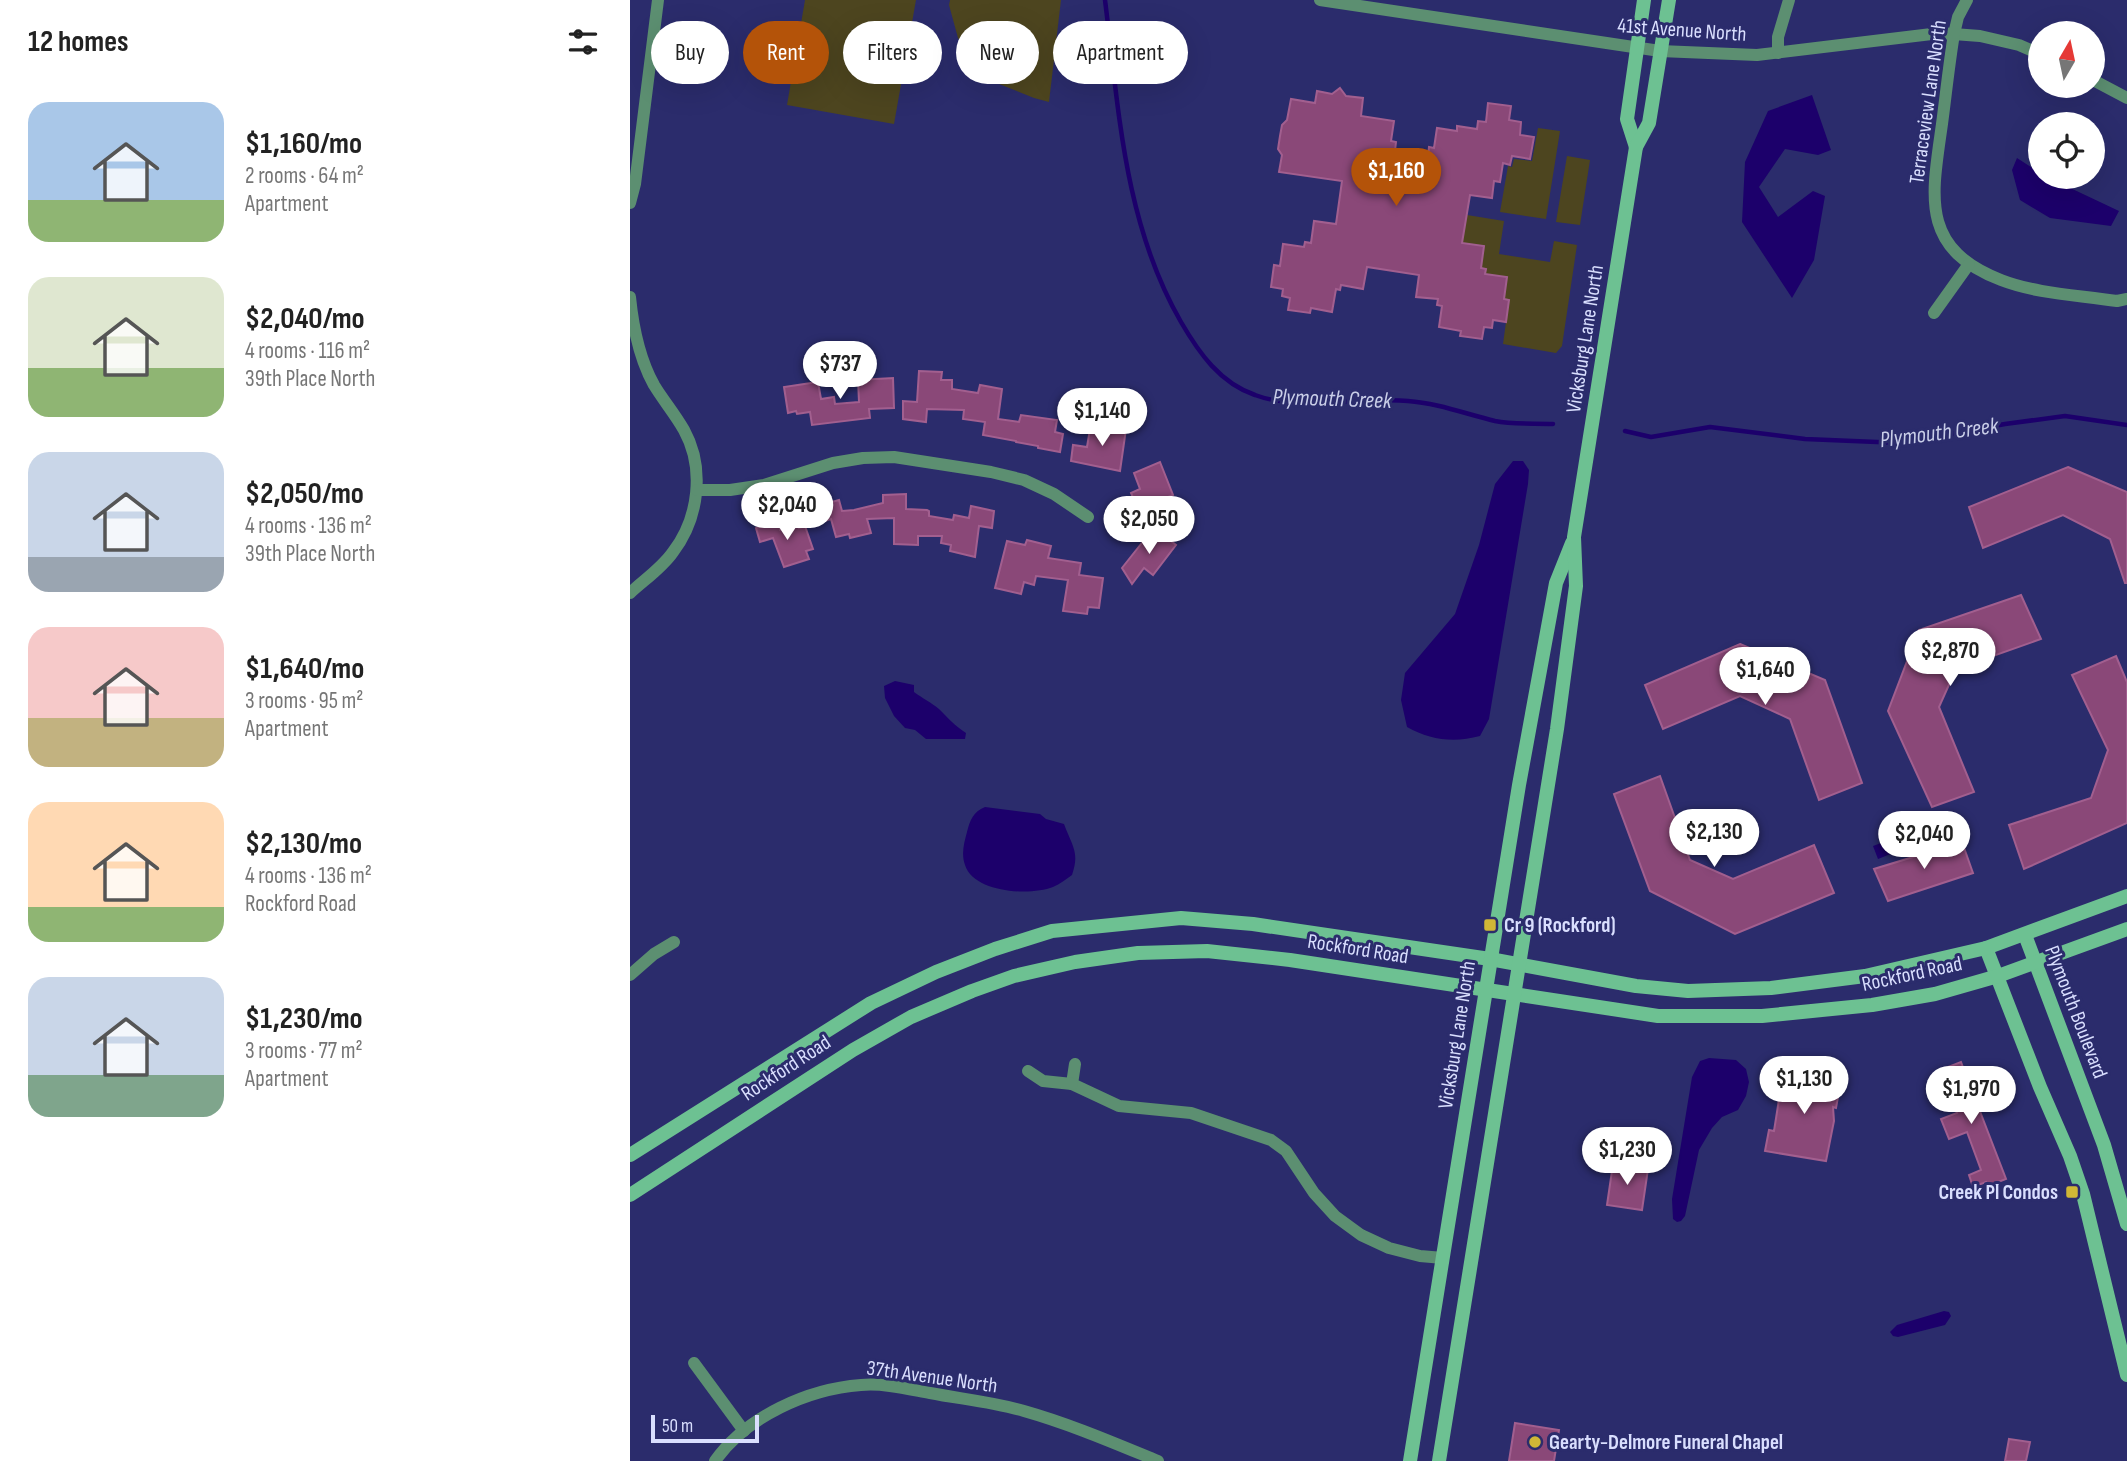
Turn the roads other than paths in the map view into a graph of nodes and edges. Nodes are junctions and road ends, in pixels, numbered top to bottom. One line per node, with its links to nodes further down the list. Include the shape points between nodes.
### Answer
1 (658, 0): 15 (street)
2 (1320, 0): 8 (street, 41st Avenue North)
3 (1644, 0): 8 (main road, Vicksburg Lane North)
4 (1669, 0): 10 (main road, Vicksburg Lane North)
5 (1789, 0): 11 (street)
6 (1967, 0): 7 (street, Terraceview Lane North)
7 (1954, 34): 9 (street, 41st Avenue North); 11 (street, 41st Avenue North); 16 (street, Terraceview Lane North, via 1933,205 1946,240)
8 (1639, 48): 10 (street, 41st Avenue North); 14 (main road, Vicksburg Lane North, via 1628,119)
9 (2028, 49)
10 (1660, 51): 11 (street, 41st Avenue North); 14 (main road, Vicksburg Lane North, via 1649,123)
11 (1777, 53)
12 (2105, 86): 13 (street)
13 (2127, 97)
14 (1636, 148): 22 (main road, Vicksburg Lane North)
15 (630, 203)
16 (1969, 264): 18 (street, via 2030,288); 19 (street)
17 (630, 297): 20 (street, via 641,354 653,384 685,433 694,457)
18 (2127, 299)
19 (1934, 313)
20 (697, 490): 21 (street, via 764,485 833,464 894,457 1024,480); 23 (street, via 686,532 672,554)
21 (1088, 517)
22 (1574, 537): 29 (main road, Vicksburg Lane North, via 1556,583); 31 (main road, Vicksburg Lane North, via 1576,586)
23 (630, 593)
24 (2127, 896): 26 (main road, Rockford Road)
25 (2127, 929): 30 (main road, Rockford Road)
26 (2025, 935): 28 (main road, Rockford Road); 30 (main road, Plymouth Boulevard)
27 (674, 942): 32 (street)
28 (1986, 948): 31 (main road, Rockford Road, via 1865,976 1757,989 1636,986); 33 (main road)
29 (1490, 959): 31 (main road, Rockford Road); 34 (main road, Vicksburg Lane North); 39 (main road, Rockford Road, via 1253,924 1181,918 1052,932 936,972 871,1003)
30 (2034, 963): 33 (main road, Rockford Road); 41 (main road, Plymouth Boulevard, via 2104,1146)
31 (1520, 965): 35 (main road, Vicksburg Lane North)
32 (630, 975)
33 (1997, 976): 35 (main road, Rockford Road, via 1935,994 1871,1005 1762,1016 1658,1016); 44 (main road, via 2084,1194)
34 (1486, 991): 35 (main road, Rockford Road); 40 (main road, Rockford Road, via 1207,951 1138,953 1014,976 911,1017 853,1050); 42 (main road, Vicksburg Lane North)
35 (1515, 995): 49 (main road, Vicksburg Lane North)
36 (1075, 1063): 38 (street)
37 (1028, 1071): 38 (street, via 1043,1081)
38 (1072, 1084): 42 (street, via 1119,1106 1191,1113 1271,1140 1286,1152 1335,1216 1361,1235 1389,1248)
39 (630, 1155)
40 (630, 1195)
41 (2127, 1224)
42 (1443, 1258): 48 (main road, Vicksburg Lane North)
43 (694, 1363): 45 (street)
44 (2127, 1375)
45 (744, 1431): 46 (street, 37th Avenue North); 47 (street, 37th Avenue North, via 811,1394 865,1384 1023,1410)
46 (715, 1461)
47 (1158, 1461)
48 (1410, 1461)
49 (1439, 1461)

